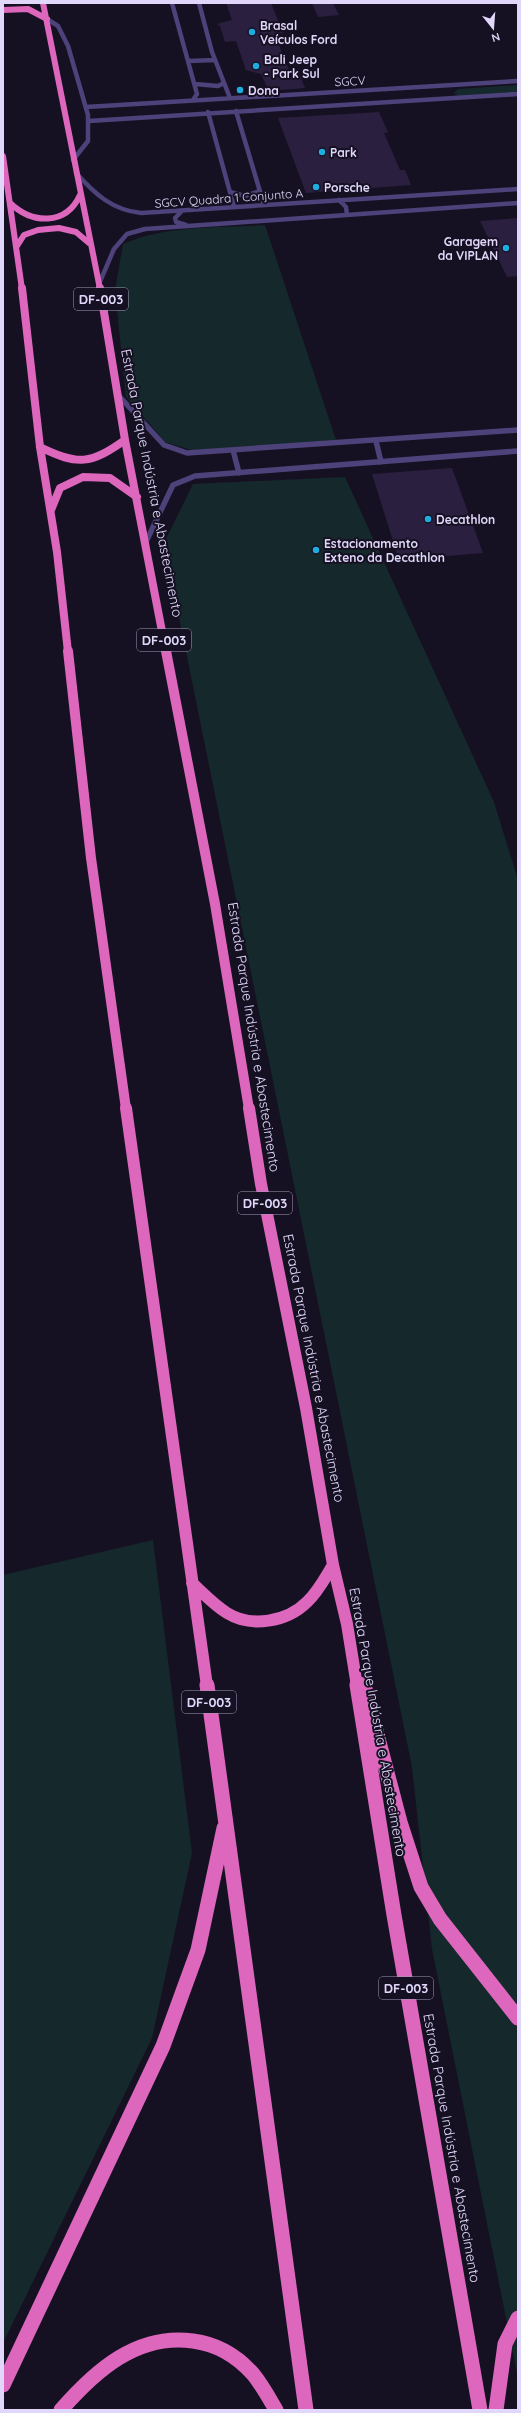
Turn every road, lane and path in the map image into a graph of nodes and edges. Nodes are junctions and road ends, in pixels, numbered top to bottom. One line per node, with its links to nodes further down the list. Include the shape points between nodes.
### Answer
1 (44, 3): 5 (highway, Estrada Parque Indústria e Abastecimento / DF-003)
2 (172, 3): 7 (street, via 188,53)
3 (199, 3): 6 (street, via 210,52)
4 (3, 10): 5 (highway, via 28,9)
5 (47, 19): 18 (street, via 58,26 67,41); 24 (highway, Estrada Parque Indústria e Abastecimento / DF-003)
6 (215, 60): 7 (street); 9 (street)
7 (188, 61): 10 (street)
8 (518, 81): 11 (street, SGCV)
9 (224, 83): 10 (street, via 207,86); 14 (street)
10 (194, 84): 15 (street, via 197,94)
11 (451, 92): 12 (street, SGCV, via 432,88); 13 (street, SGCV); 17 (street, SGCV, via 436,96)
12 (294, 94): 14 (street, SGCV); 17 (street)
13 (518, 94)
14 (230, 98): 15 (street, SGCV)
15 (193, 100): 16 (street, SGCV)
16 (163, 102): 18 (street, SGCV); 21 (street, via 156,105 154,110)
17 (299, 106): 19 (street, SGCV)
18 (86, 107): 22 (street)
19 (236, 110): 20 (street, SGCV); 27 (street)
20 (208, 112): 21 (street, SGCV); 28 (street)
21 (165, 115): 22 (street, SGCV)
22 (89, 120): 24 (street, via 89,137 83,151)
23 (3, 156): 32 (highway, DF-003)
24 (73, 160): 25 (highway, Estrada Parque Indústria e Abastecimento / DF-003)
25 (76, 173): 30 (highway, Estrada Parque Indústria e Abastecimento / DF-003); 37 (street, SGCV Quadra 1 Conjunto A, via 102,200 117,209 141,213)
26 (518, 189): 29 (street, SGCV Quadra 1 Conjunto A)
27 (260, 191): 28 (street, via 254,196 240,197); 34 (street)
28 (230, 192): 36 (street)
29 (470, 192): 31 (street, SGCV Quadra 1 Conjunto A); 35 (street)
30 (80, 195): 32 (highway, via 78,204 72,210 63,215 45,218 26,216); 40 (highway, Estrada Parque Indústria e Abastecimento / DF-003)
31 (339, 200): 34 (street, SGCV Quadra 1 Conjunto A); 38 (street, via 346,208)
32 (10, 203): 41 (highway, DF-003)
33 (518, 203): 35 (street, SGCV Quadra 1 Conjunto A)
34 (264, 205): 36 (street, SGCV Quadra 1 Conjunto A)
35 (477, 205): 38 (street, SGCV Quadra 1 Conjunto A, via 458,204)
36 (234, 207): 37 (street, SGCV Quadra 1 Conjunto A)
37 (182, 211): 39 (street, via 175,218 176,222)
38 (347, 215): 39 (street, SGCV Quadra 1 Conjunto A)
39 (189, 226): 42 (street, SGCV Quadra 1 Conjunto A, via 145,229 127,234 114,249)
40 (90, 243): 41 (highway, via 76,232 59,228 38,230 24,235); 42 (highway, Estrada Parque Indústria e Abastecimento / DF-003)
41 (17, 246): 47 (highway, DF-003)
42 (99, 284): 43 (highway, Estrada Parque Indústria e Abastecimento / DF-003)
43 (119, 396): 45 (highway, Estrada Parque Indústria e Abastecimento / DF-003); 48 (street, via 164,445 187,454)
44 (518, 430): 46 (street)
45 (125, 440): 47 (highway, via 104,455 84,461 60,458); 52 (highway, Estrada Parque Indústria e Abastecimento / DF-003)
46 (376, 441): 48 (street); 50 (street)
47 (40, 447): 53 (highway, DF-003)
48 (233, 450): 51 (street)
49 (518, 451): 50 (street)
50 (381, 462): 51 (street)
51 (239, 473): 54 (street, via 195,476 173,485)
52 (137, 497): 53 (highway, via 110,478 83,477 60,488); 54 (highway, Estrada Parque Indústria e Abastecimento / DF-003)
53 (51, 510): 56 (highway, DF-003, via 91,858)
54 (145, 544): 55 (highway, Estrada Parque Indústria e Abastecimento / DF-003, via 215,904 259,1168 306,1408)
55 (333, 1565): 56 (highway, via 318,1591 301,1608 279,1619 252,1622 228,1614); 57 (highway, Estrada Parque Indústria e Abastecimento / DF-003)
56 (192, 1583): 58 (highway, DF-003)
57 (347, 1624): 59 (highway, via 400,1822 421,1887 440,1919); 65 (highway, Estrada Parque Indústria e Abastecimento / DF-003, via 394,1916)
58 (226, 1820): 61 (highway, via 198,1950 164,2046); 64 (highway, DF-003)
59 (518, 2018)
60 (518, 2318): 66 (highway, via 505,2344)
61 (3, 2385)
62 (61, 2410): 63 (highway, via 80,2388 117,2358 150,2341 186,2338 220,2347 237,2360 253,2373)
63 (276, 2410)
64 (306, 2410)
65 (480, 2410)
66 (496, 2410)

